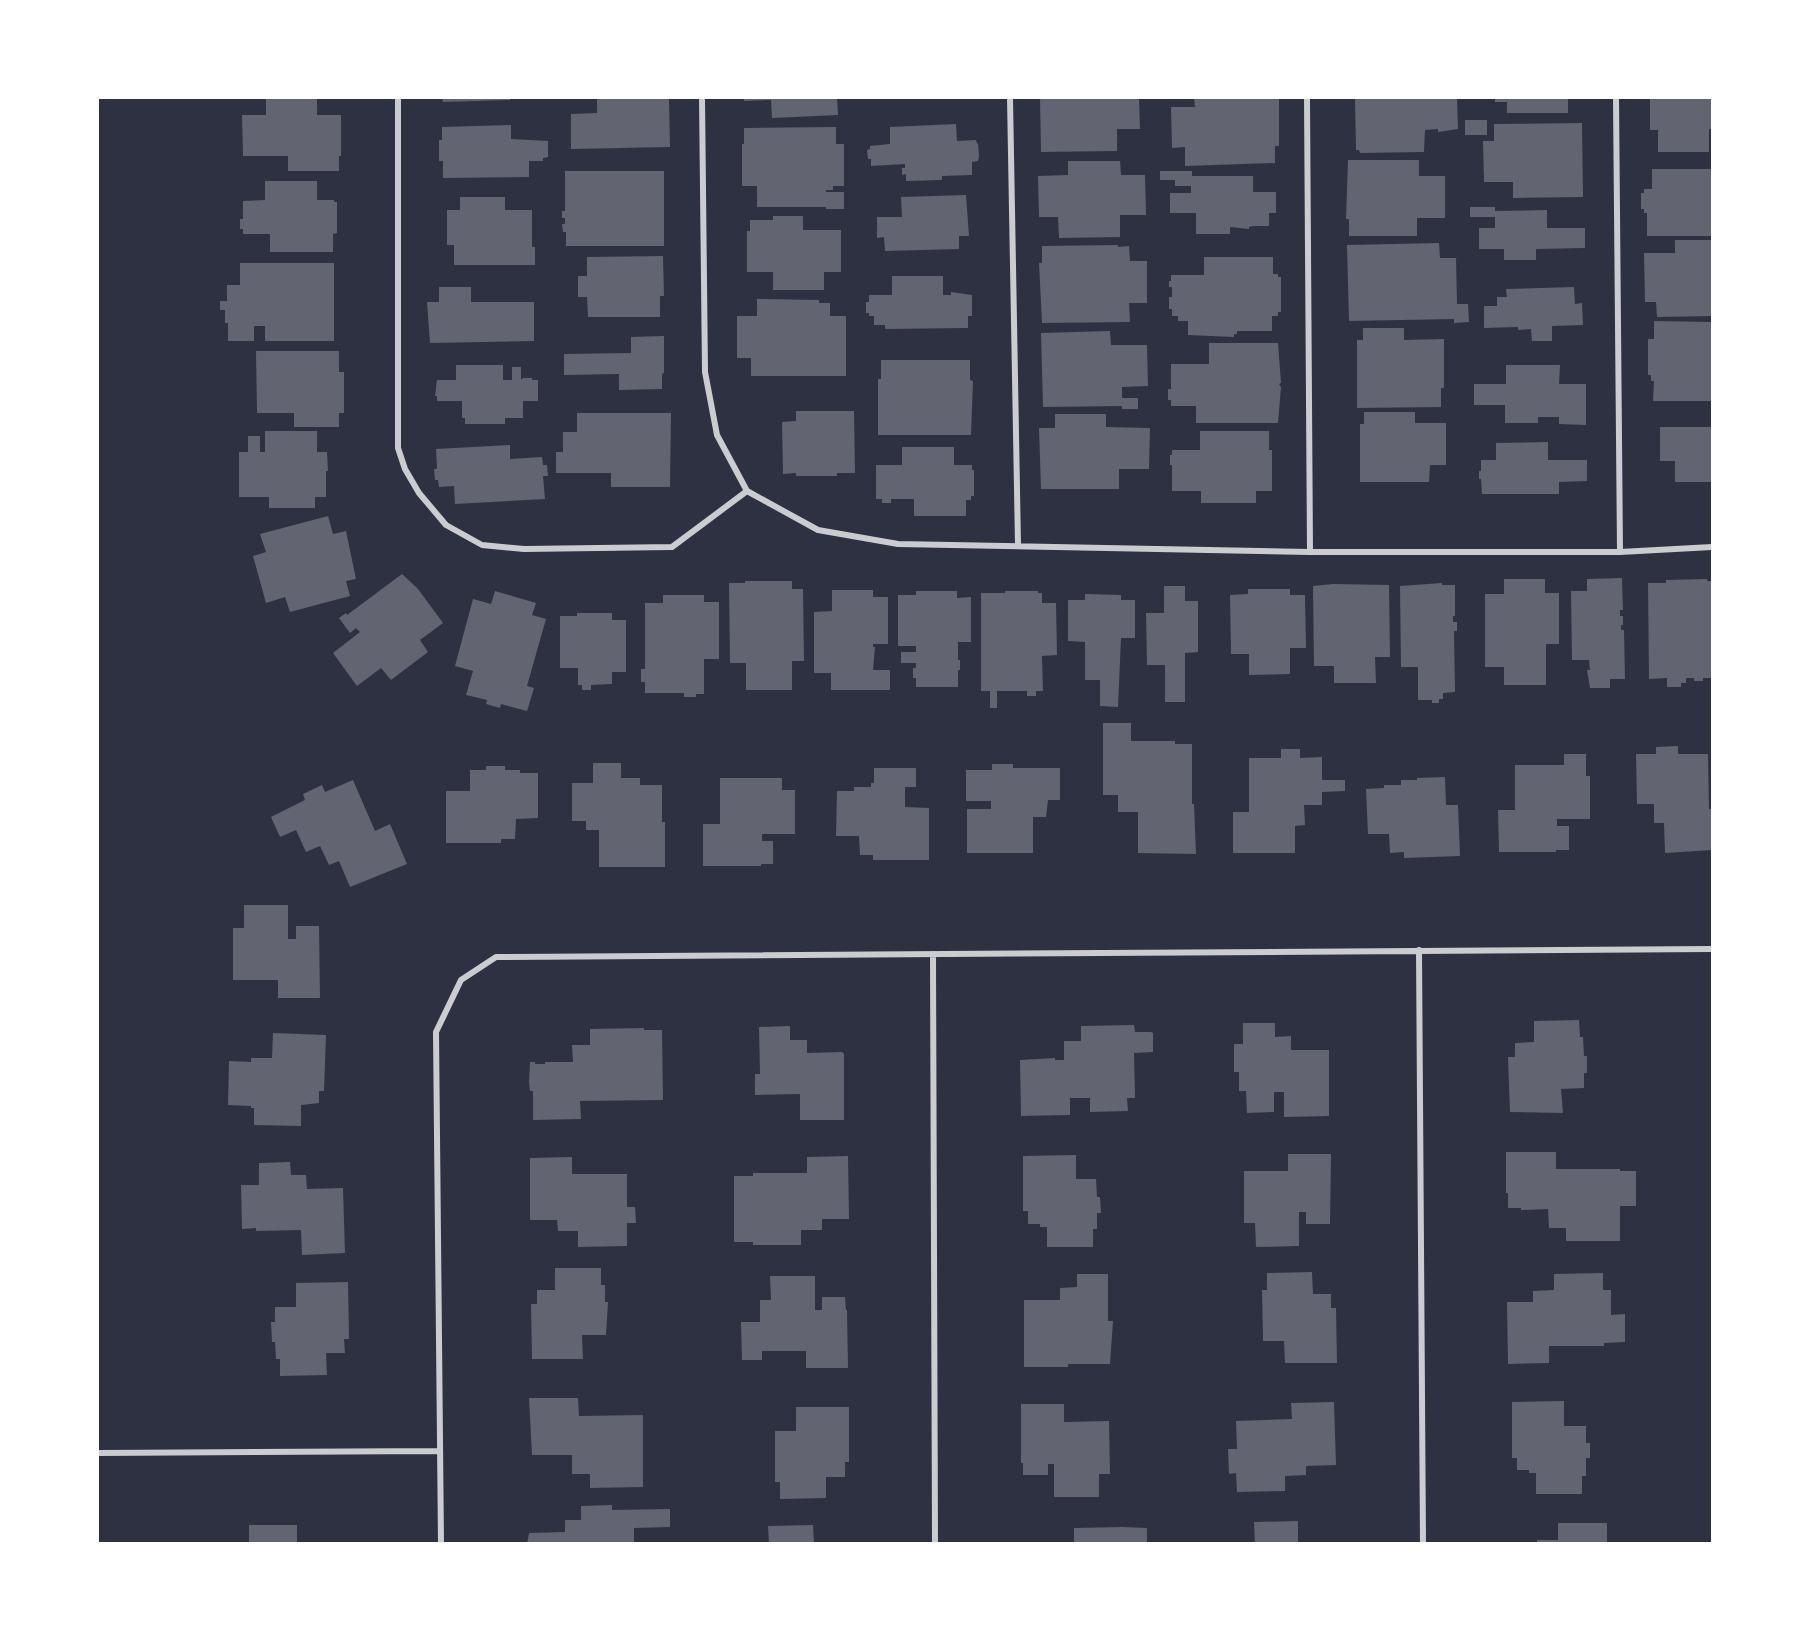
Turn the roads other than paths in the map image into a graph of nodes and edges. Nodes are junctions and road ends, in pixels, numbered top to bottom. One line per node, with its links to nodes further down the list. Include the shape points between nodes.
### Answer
1 (398, 98): 6 (street, via 398,448 419,493 446,525 482,545 524,549 672,547)
2 (702, 98): 6 (street, via 705,372 717,435)
3 (1010, 98): 7 (street)
4 (1307, 98): 9 (street)
5 (1616, 98): 10 (street)
6 (747, 491): 7 (street, via 818,530 898,543)
7 (1018, 545): 9 (street)
8 (1713, 547): 10 (street)
9 (1310, 552): 10 (street)
10 (1620, 552)
11 (1713, 949): 12 (street)
12 (1419, 950): 13 (street); 18 (street)
13 (933, 954): 14 (street, via 496,957 461,980 436,1032); 17 (street)
14 (440, 1451): 15 (street); 16 (street)
15 (98, 1453)
16 (441, 1544)
17 (935, 1544)
18 (1423, 1544)

